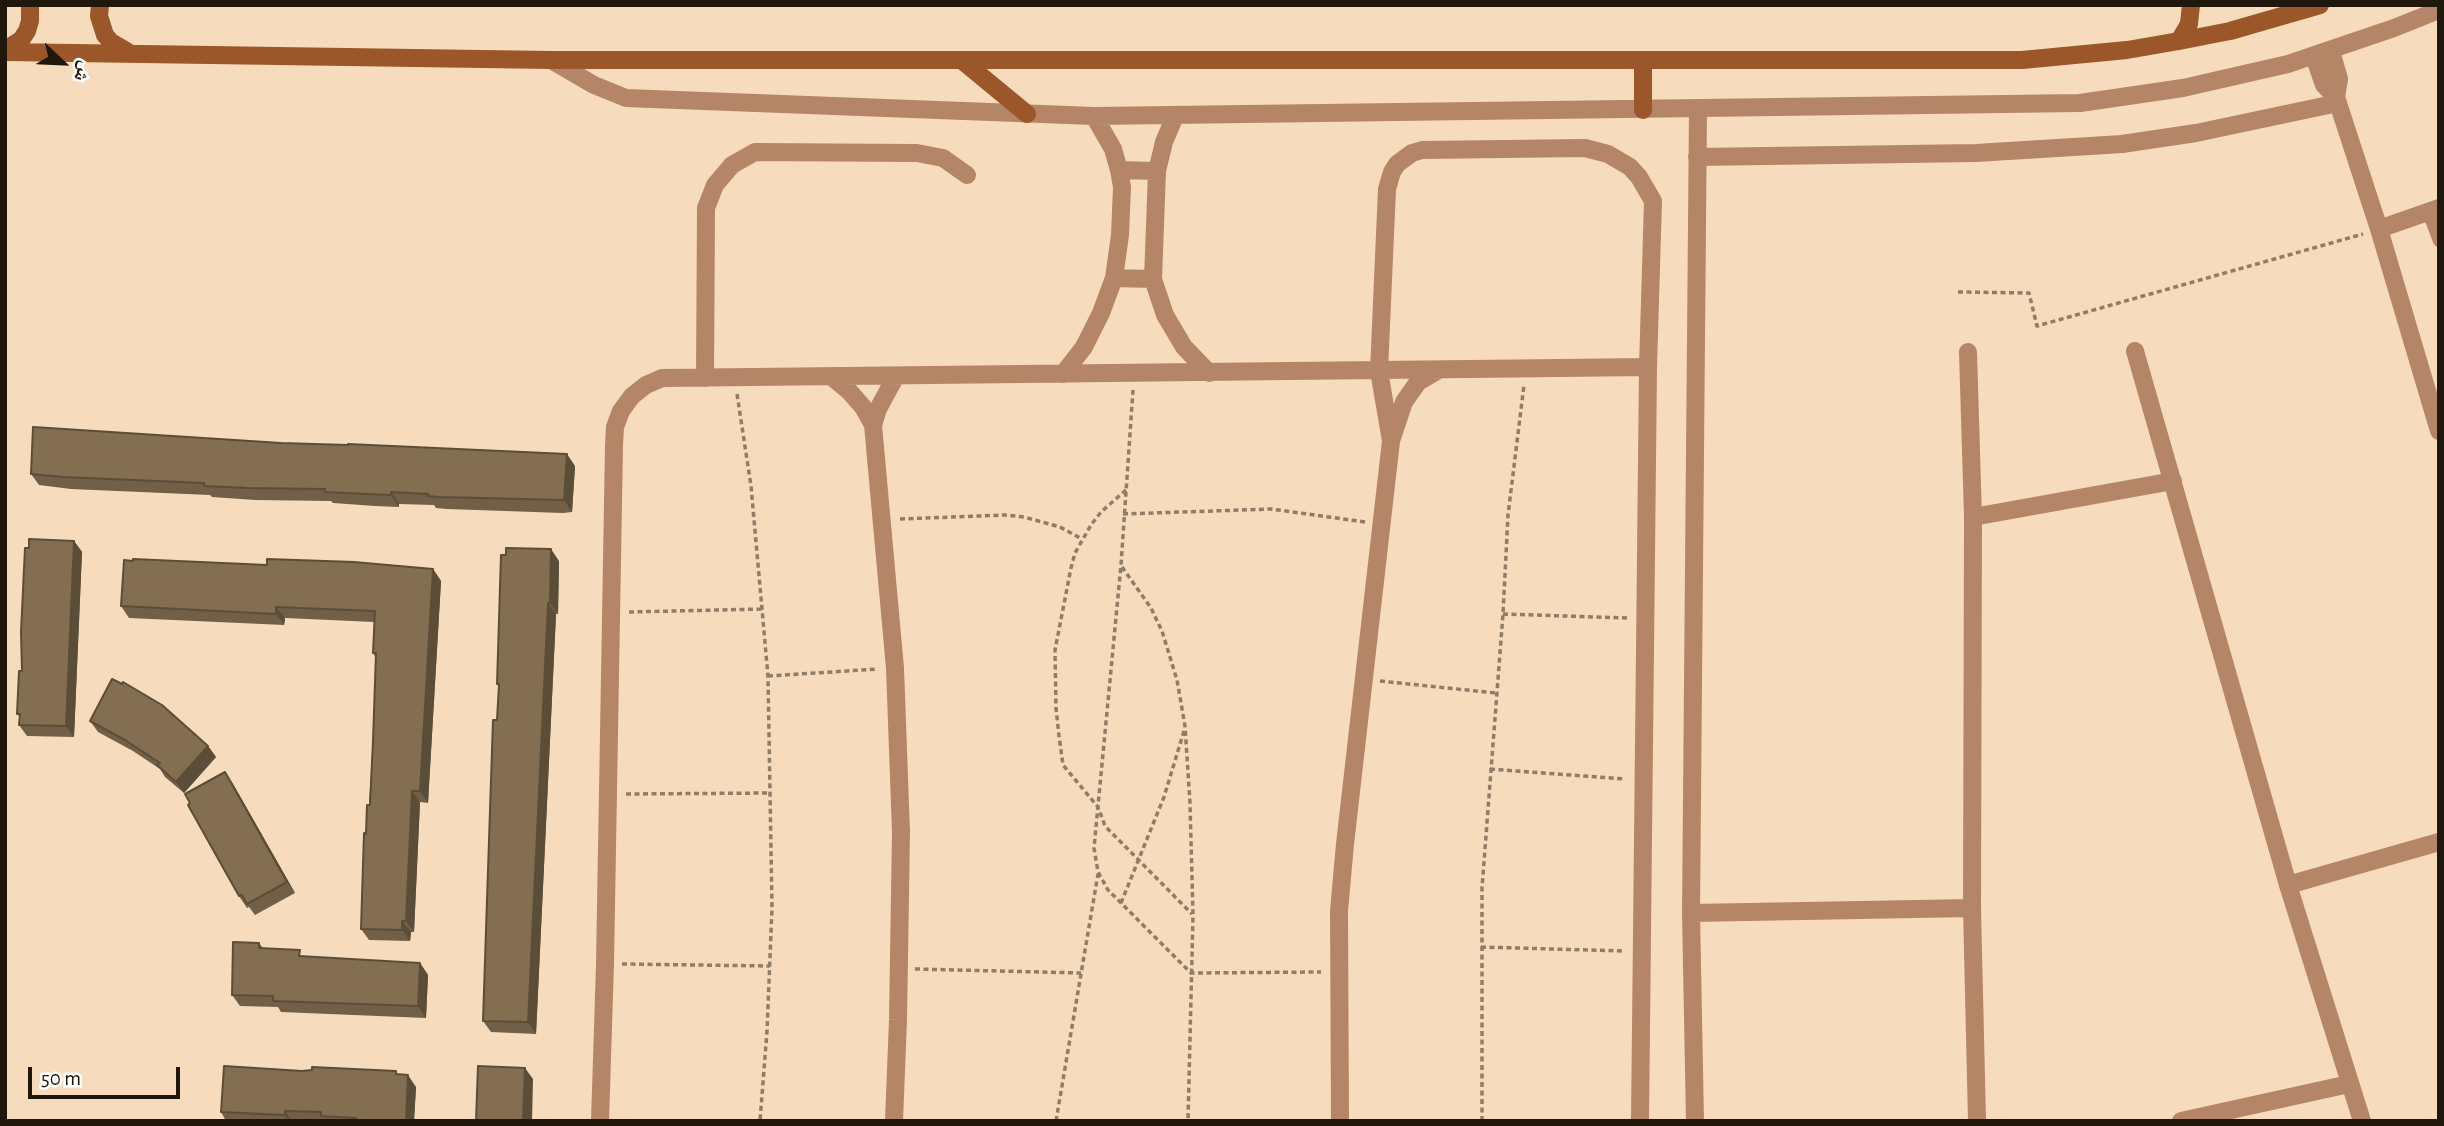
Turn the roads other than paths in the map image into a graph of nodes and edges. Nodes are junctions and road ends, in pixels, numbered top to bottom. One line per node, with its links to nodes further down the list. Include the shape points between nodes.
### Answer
1 (30, 5): 8 (street, via 27,32)
2 (100, 5): 9 (street, via 105,34)
3 (2191, 5): 7 (street, via 2189,24)
4 (2320, 5): 5 (street)
5 (2284, 10): 7 (street, via 2230,31)
6 (2439, 10): 10 (street)
7 (2179, 41): 12 (street, via 2022,60)
8 (5, 51): 9 (street)
9 (128, 52): 11 (street)
10 (2322, 54): 14 (street, via 2324,85); 15 (street, via 2183,88 2080,103)
11 (551, 60): 13 (street); 17 (street, via 626,98)
12 (1643, 60): 13 (street); 16 (street)
13 (964, 62): 17 (street)
14 (2337, 100): 20 (street, via 2196,133 2122,144 1976,153); 25 (street)
15 (1698, 109): 16 (street); 20 (street)
16 (1643, 110): 19 (street)
17 (1027, 114): 18 (street)
18 (1094, 116): 19 (street); 21 (street)
19 (1175, 116): 22 (street)
20 (1698, 157): 48 (street)
21 (1119, 170): 22 (street); 27 (street, via 1120,235)
22 (1157, 171): 28 (street)
23 (967, 175): 38 (street, via 943,158 917,153 755,152 732,165 715,185 706,208)
24 (2433, 210): 25 (street); 26 (lane)
25 (2379, 229): 39 (street)
26 (2439, 241)
27 (1114, 278): 28 (street); 35 (street, via 1084,347)
28 (1153, 279): 34 (street, via 1165,315 1184,347)
29 (2135, 351): 43 (street)
30 (1968, 352): 44 (street)
31 (1648, 367): 32 (street); 33 (street, via 1653,201 1630,167 1585,148 1422,150 1403,158 1389,180); 53 (street)
32 (1437, 370): 33 (street); 42 (street, via 1418,382 1404,402)
33 (1379, 371): 34 (street); 42 (street)
34 (1209, 373): 35 (street)
35 (1063, 374): 36 (street)
36 (896, 376): 37 (street); 40 (street)
37 (832, 377): 38 (street); 40 (street, via 856,399)
38 (705, 378): 50 (street, via 662,378 639,391 621,411 615,427)
39 (2433, 393): 41 (street)
40 (873, 425): 51 (street, via 895,668 901,832)
41 (2439, 432)
42 (1391, 441): 52 (street, via 1339,911)
43 (2173, 481): 44 (street); 46 (street)
44 (1973, 517): 47 (street)
45 (2439, 842): 46 (street)
46 (2288, 885): 49 (street)
47 (1972, 908): 48 (street); 55 (street)
48 (1691, 913): 54 (street)
49 (2349, 1084): 56 (street); 57 (street)
50 (600, 1121)
51 (894, 1121)
52 (1340, 1121)
53 (1640, 1121)
54 (1695, 1121)
55 (1977, 1121)
56 (2181, 1121)
57 (2362, 1121)

